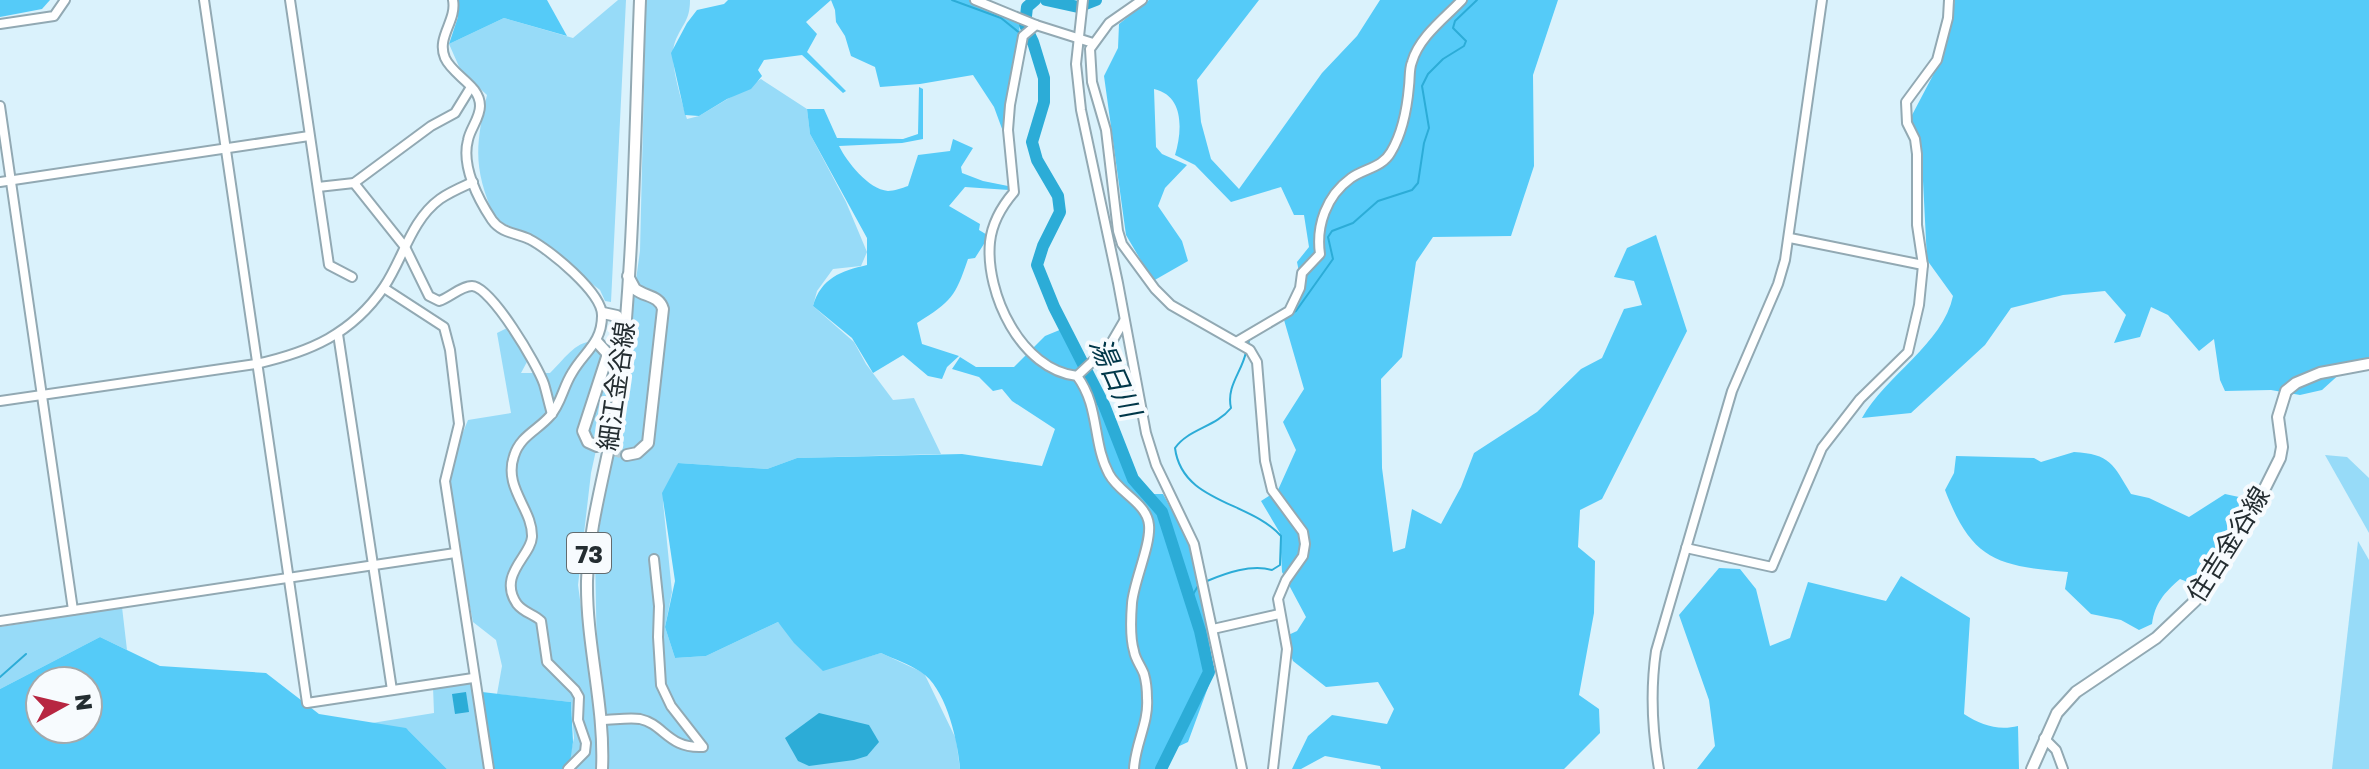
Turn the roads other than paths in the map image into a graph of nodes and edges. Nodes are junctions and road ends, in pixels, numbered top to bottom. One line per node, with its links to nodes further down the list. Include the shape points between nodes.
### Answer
1 (65, 0): 12 (street, via 54,16)
2 (204, 0): 19 (street)
3 (290, 0): 18 (street)
4 (453, 0): 16 (street, via 454,15 443,43 445,58)
5 (640, 0): 28 (main road, 細江金谷線 / 73)
6 (975, 0): 13 (street)
7 (1083, 0): 14 (street)
8 (1142, 0): 15 (street, via 1109,23)
9 (1462, 0): 38 (street, via 1420,45 1411,63 1407,109 1391,152 1384,162 1340,188 1321,219 1320,254 1302,273 1289,311)
10 (1822, 0): 25 (street)
11 (1949, 0): 27 (street, via 1937,60 1905,111 1917,154)
12 (0, 24)
13 (1036, 25): 14 (street); 42 (street, via 1023,36 1010,105 1014,192 998,215 990,257 1000,304 1012,329 1035,358)
14 (1077, 40): 15 (street); 35 (street, via 1081,110)
15 (1093, 43): 38 (street, via 1092,82 1106,130 1122,244 1171,305)
16 (471, 87): 22 (street, via 480,105 466,144); 23 (street, via 455,113)
17 (0, 106): 20 (street)
18 (309, 136): 19 (street); 24 (street)
19 (225, 149): 20 (street); 40 (street)
20 (11, 180): 21 (street); 43 (street)
21 (0, 182)
22 (473, 182): 26 (street, via 439,200); 33 (street, via 494,223 543,248 582,282)
23 (354, 183): 24 (street); 26 (street)
24 (318, 187): 29 (street, via 329,265)
25 (1790, 238): 27 (street); 48 (street, via 1778,284 1732,391)
26 (405, 247): 30 (street); 45 (street, via 429,296 439,301 469,286 490,296 544,382)
27 (1923, 265): 48 (street, via 1908,352 1860,399 1822,448 1772,567)
28 (628, 274): 31 (main road, 細江金谷線 / 73); 32 (main road)
29 (352, 277)
30 (384, 288): 36 (street); 49 (street, via 444,327 459,424 445,481)
31 (627, 294): 33 (main road, via 615,311); 34 (main road, 細江金谷線 / 73)
32 (641, 294): 34 (main road, via 630,302); 47 (main road, via 656,297 663,309 648,443)
33 (603, 313): 37 (main road, via 617,316); 39 (street)
34 (626, 315): 37 (main road, 細江金谷線 / 73)
35 (1124, 321): 42 (street, via 1110,345); 56 (street, via 1146,433 1194,544)
36 (338, 334): 40 (street, via 290,357); 51 (street)
37 (625, 339): 59 (main road, 細江金谷線 / 73, via 587,582)
38 (1238, 341): 54 (street, via 1257,362 1272,490 1303,532 1305,544 1278,599)
39 (597, 342): 45 (street, via 572,373); 46 (main road, via 607,357 583,431)
40 (256, 364): 43 (street); 52 (street)
41 (2369, 364): 60 (main road, 住吉金谷線, via 2320,373 2286,391 2278,417 2280,458 2212,580 2156,638 2076,692)
42 (1077, 376): 64 (street, via 1089,396 1108,474 1145,511 1150,527 1132,603 1133,651 1144,674 1147,699)
43 (42, 395): 44 (street); 53 (street)
44 (0, 401)
45 (552, 414): 62 (street, via 528,433 513,458 515,491 532,539 512,577 515,599 541,621 547,662 579,697 585,752)
46 (597, 446)
47 (627, 455)
48 (1686, 548): 67 (street, via 1651,684)
49 (455, 553): 51 (street); 57 (street)
50 (654, 559): 59 (street, via 661,685 703,747 675,742 642,719)
51 (373, 566): 52 (street); 58 (street)
52 (288, 578): 53 (street); 58 (street, via 307,703)
53 (73, 610): 55 (street)
54 (1279, 614): 56 (street); 66 (street, via 1287,649)
55 (0, 621)
56 (1213, 629): 65 (street)
57 (473, 678): 58 (street); 61 (street)
58 (392, 690)
59 (602, 720): 63 (main road, 細江金谷線 / 73)
60 (2044, 738): 68 (main road, 住吉金谷線); 69 (street)
61 (489, 769)
62 (568, 769)
63 (602, 769)
64 (1134, 769)
65 (1242, 769)
66 (1273, 769)
67 (1659, 769)
68 (2032, 769)
69 (2063, 769)

